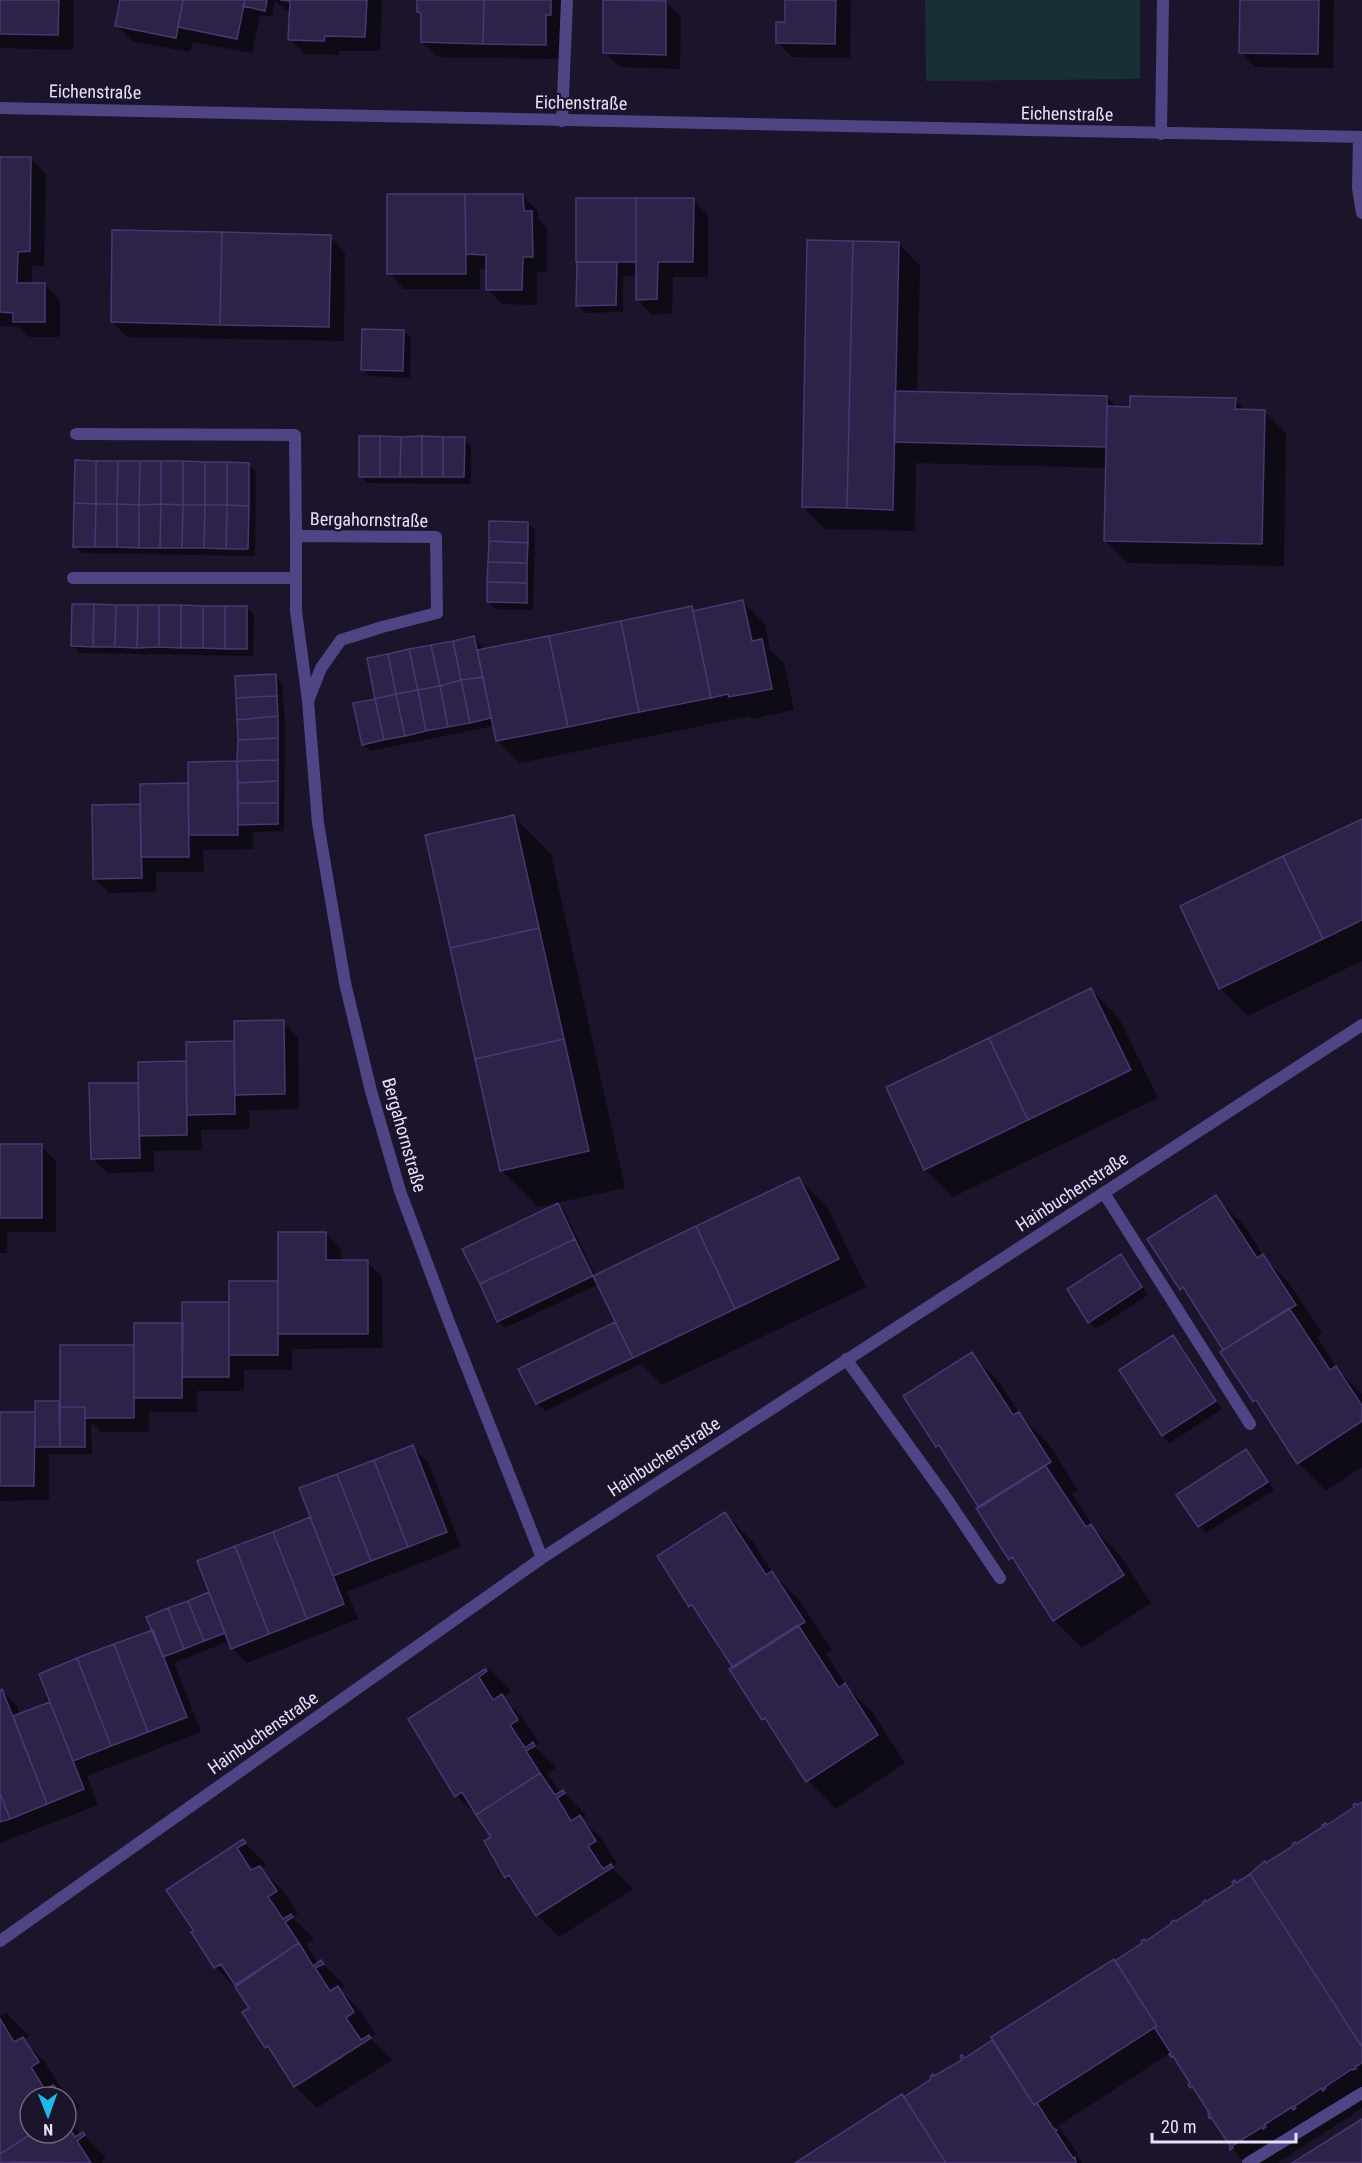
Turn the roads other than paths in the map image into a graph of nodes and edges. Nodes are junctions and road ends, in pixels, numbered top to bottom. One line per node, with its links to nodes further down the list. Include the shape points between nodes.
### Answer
1 (567, 0): 4 (street)
2 (1163, 0): 5 (street)
3 (0, 108): 4 (street, Eichenstraße)
4 (562, 121): 5 (street, Eichenstraße)
5 (1161, 134): 6 (street, Eichenstraße)
6 (1360, 137): 7 (street, via 1358,188)
7 (1362, 213)
8 (76, 434): 9 (street, via 295,435)
9 (296, 536): 11 (street, Bergahornstraße); 12 (street, Bergahornstraße, via 436,537 437,613 341,640 321,669)
10 (73, 578): 11 (street)
11 (296, 578): 12 (street, Bergahornstraße, via 296,611)
12 (308, 701): 17 (street, Bergahornstraße, via 318,823 345,983 371,1091 400,1191)
13 (1362, 1025): 14 (street, Hainbuchenstraße)
14 (1104, 1193): 15 (street, Hainbuchenstraße); 16 (street)
15 (846, 1359): 17 (street, Hainbuchenstraße); 18 (street)
16 (1250, 1424)
17 (542, 1558): 19 (street, Hainbuchenstraße)
18 (1000, 1578)
19 (0, 1941)
20 (1362, 2092): 21 (street)
21 (1248, 2163)

